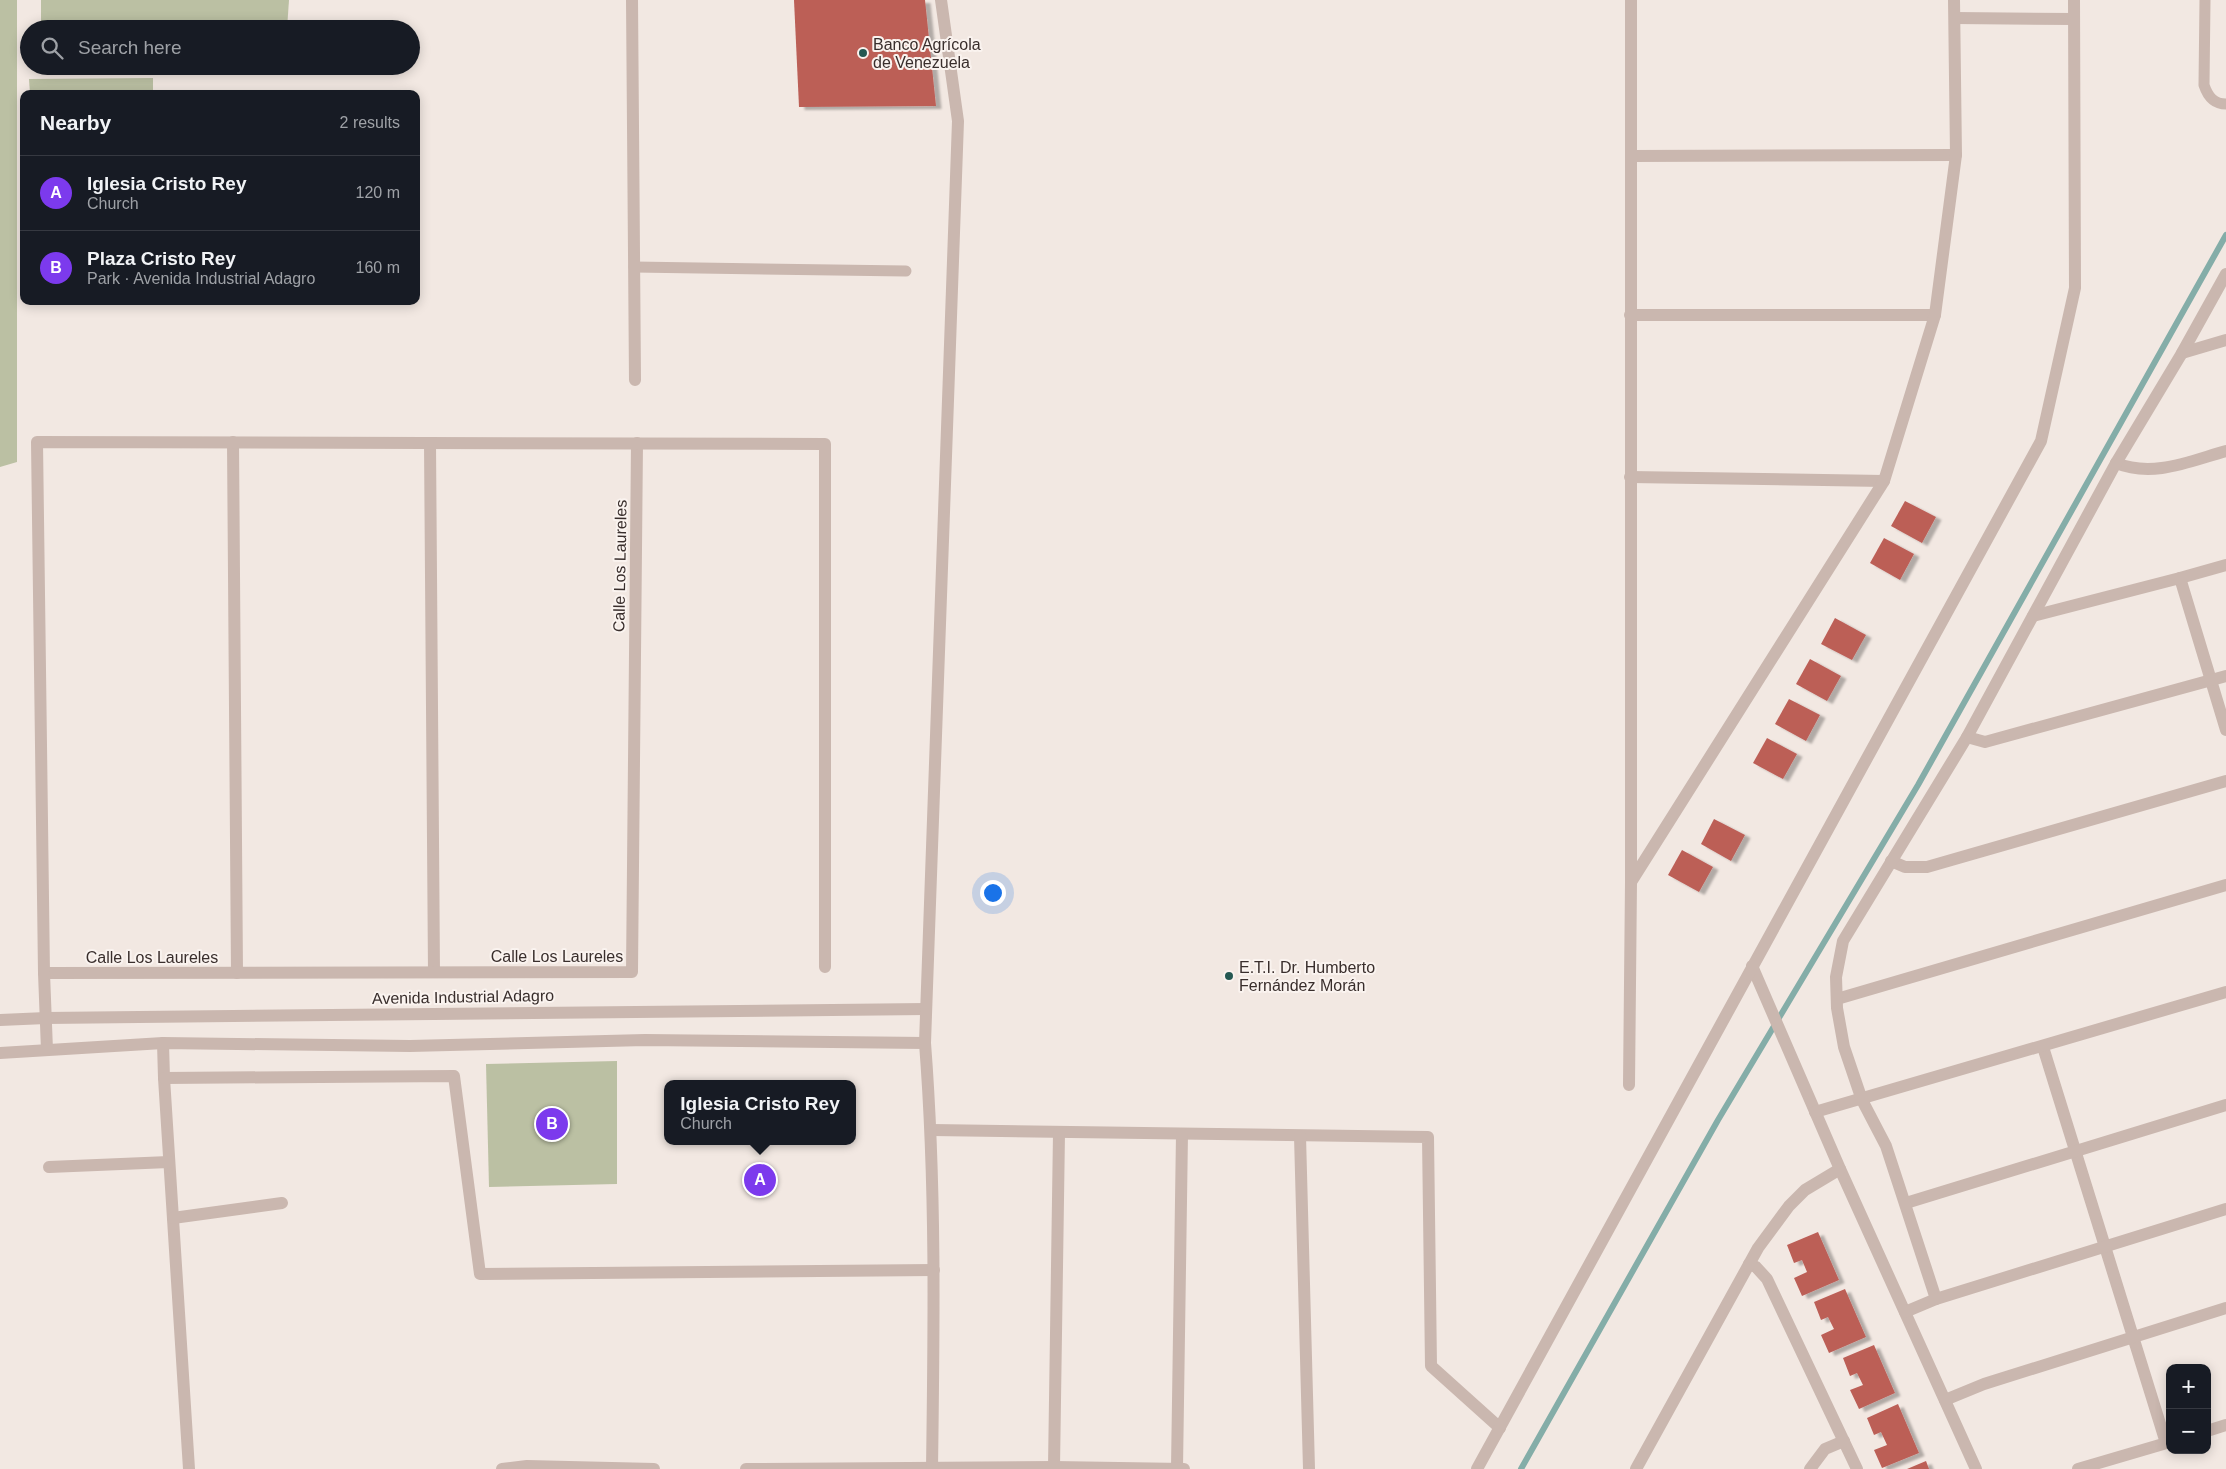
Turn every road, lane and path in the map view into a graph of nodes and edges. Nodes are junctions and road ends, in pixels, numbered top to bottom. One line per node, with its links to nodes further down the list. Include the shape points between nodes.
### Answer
1 (632, 0): 12 (street)
2 (941, 0): 45 (street, via 958,121)
3 (1631, 0): 11 (street)
4 (1954, 0): 7 (street)
5 (2074, 0): 8 (street)
6 (2204, 0): 9 (lane, via 2204,85 2213,101)
7 (1954, 18): 8 (street); 10 (street)
8 (2074, 19): 39 (street, via 2075,288 2041,441)
9 (2226, 104)
10 (1956, 155): 11 (street); 16 (street)
11 (1631, 156): 15 (street)
12 (634, 267): 13 (lane); 19 (street)
13 (906, 271)
14 (2226, 274): 18 (street)
15 (1630, 315): 16 (street); 25 (street)
16 (1935, 315): 26 (street)
17 (2226, 340): 18 (street)
18 (2182, 352): 24 (street)
19 (635, 380)
20 (233, 442): 21 (street); 41 (street); 42 (street, via 37,442)
21 (430, 443): 22 (street); 40 (street)
22 (637, 443): 38 (street, via 825,444); 40 (street, Calle Los Laureles, via 632,972)
23 (2226, 451): 24 (street, via 2163,469 2130,469)
24 (2116, 463): 29 (street)
25 (1630, 477): 26 (street); 36 (street)
26 (1884, 481): 36 (street)
27 (2226, 565): 28 (street)
28 (2180, 578): 29 (street); 31 (street)
29 (2033, 616): 33 (street)
30 (2226, 676): 31 (street)
31 (2211, 680): 32 (street); 33 (street, via 1985,742)
32 (2226, 730)
33 (1966, 737): 35 (street)
34 (2226, 781): 35 (street, via 1927,867)
35 (1891, 861): 44 (street, via 1843,941 1836,977)
36 (1631, 882): 54 (street)
37 (2226, 886): 44 (street)
38 (825, 966)
39 (1752, 966): 57 (street); 79 (street)
40 (434, 972): 41 (street, Calle Los Laureles)
41 (237, 973): 42 (street, Calle Los Laureles)
42 (44, 974): 46 (street)
43 (2226, 992): 50 (street)
44 (1836, 999): 55 (street, via 1844,1047)
45 (926, 1009): 46 (street, Avenida Industrial Adagro); 49 (street)
46 (46, 1018): 47 (street, Avenida Industrial Adagro); 51 (street)
47 (0, 1020)
48 (163, 1043): 49 (street, via 410,1046 645,1040); 51 (street); 53 (street)
49 (925, 1044): 58 (street)
50 (2043, 1047): 55 (street); 62 (street)
51 (47, 1050): 52 (street)
52 (0, 1052)
53 (164, 1078): 63 (street); 72 (street, via 454,1076 480,1274)
54 (1629, 1085)
55 (1862, 1100): 57 (street); 67 (street, via 1886,1146)
56 (2226, 1105): 62 (street)
57 (1815, 1112): 65 (street)
58 (932, 1130): 59 (street); 72 (street)
59 (1059, 1133): 60 (street); 84 (street)
60 (1182, 1134): 61 (street); 86 (street)
61 (1300, 1136): 79 (street, via 1428,1137 1431,1366); 92 (street)
62 (2075, 1150): 67 (street); 70 (street)
63 (169, 1162): 64 (street); 69 (street)
64 (49, 1167)
65 (1840, 1169): 71 (street, via 1805,1190 1788,1206); 75 (street)
66 (282, 1203): 69 (street)
67 (1906, 1203): 73 (street)
68 (2226, 1209): 70 (street)
69 (172, 1218): 87 (street)
70 (2105, 1246): 73 (street); 76 (street)
71 (1749, 1264): 82 (street, via 1767,1279); 94 (street)
72 (934, 1270): 85 (street)
73 (1936, 1299): 75 (street)
74 (2226, 1308): 76 (street)
75 (1905, 1312): 77 (street)
76 (2133, 1337): 77 (street, via 1984,1384); 81 (street)
77 (1945, 1400): 97 (street)
78 (2226, 1425): 80 (street)
79 (1500, 1428): 93 (street)
80 (2211, 1430)
81 (2166, 1436)
82 (1844, 1441): 95 (street, via 1825,1449); 96 (street)
83 (2166, 1443): 98 (street)
84 (1054, 1467): 85 (street); 86 (street)
85 (932, 1468): 90 (street)
86 (1177, 1468): 91 (street)
87 (189, 1469)
88 (502, 1469): 89 (street, via 526,1466)
89 (654, 1469)
90 (746, 1469)
91 (1184, 1469)
92 (1309, 1469)
93 (1477, 1469)
94 (1636, 1469)
95 (1810, 1469)
96 (1857, 1469)
97 (1976, 1469)
98 (2078, 1469)

